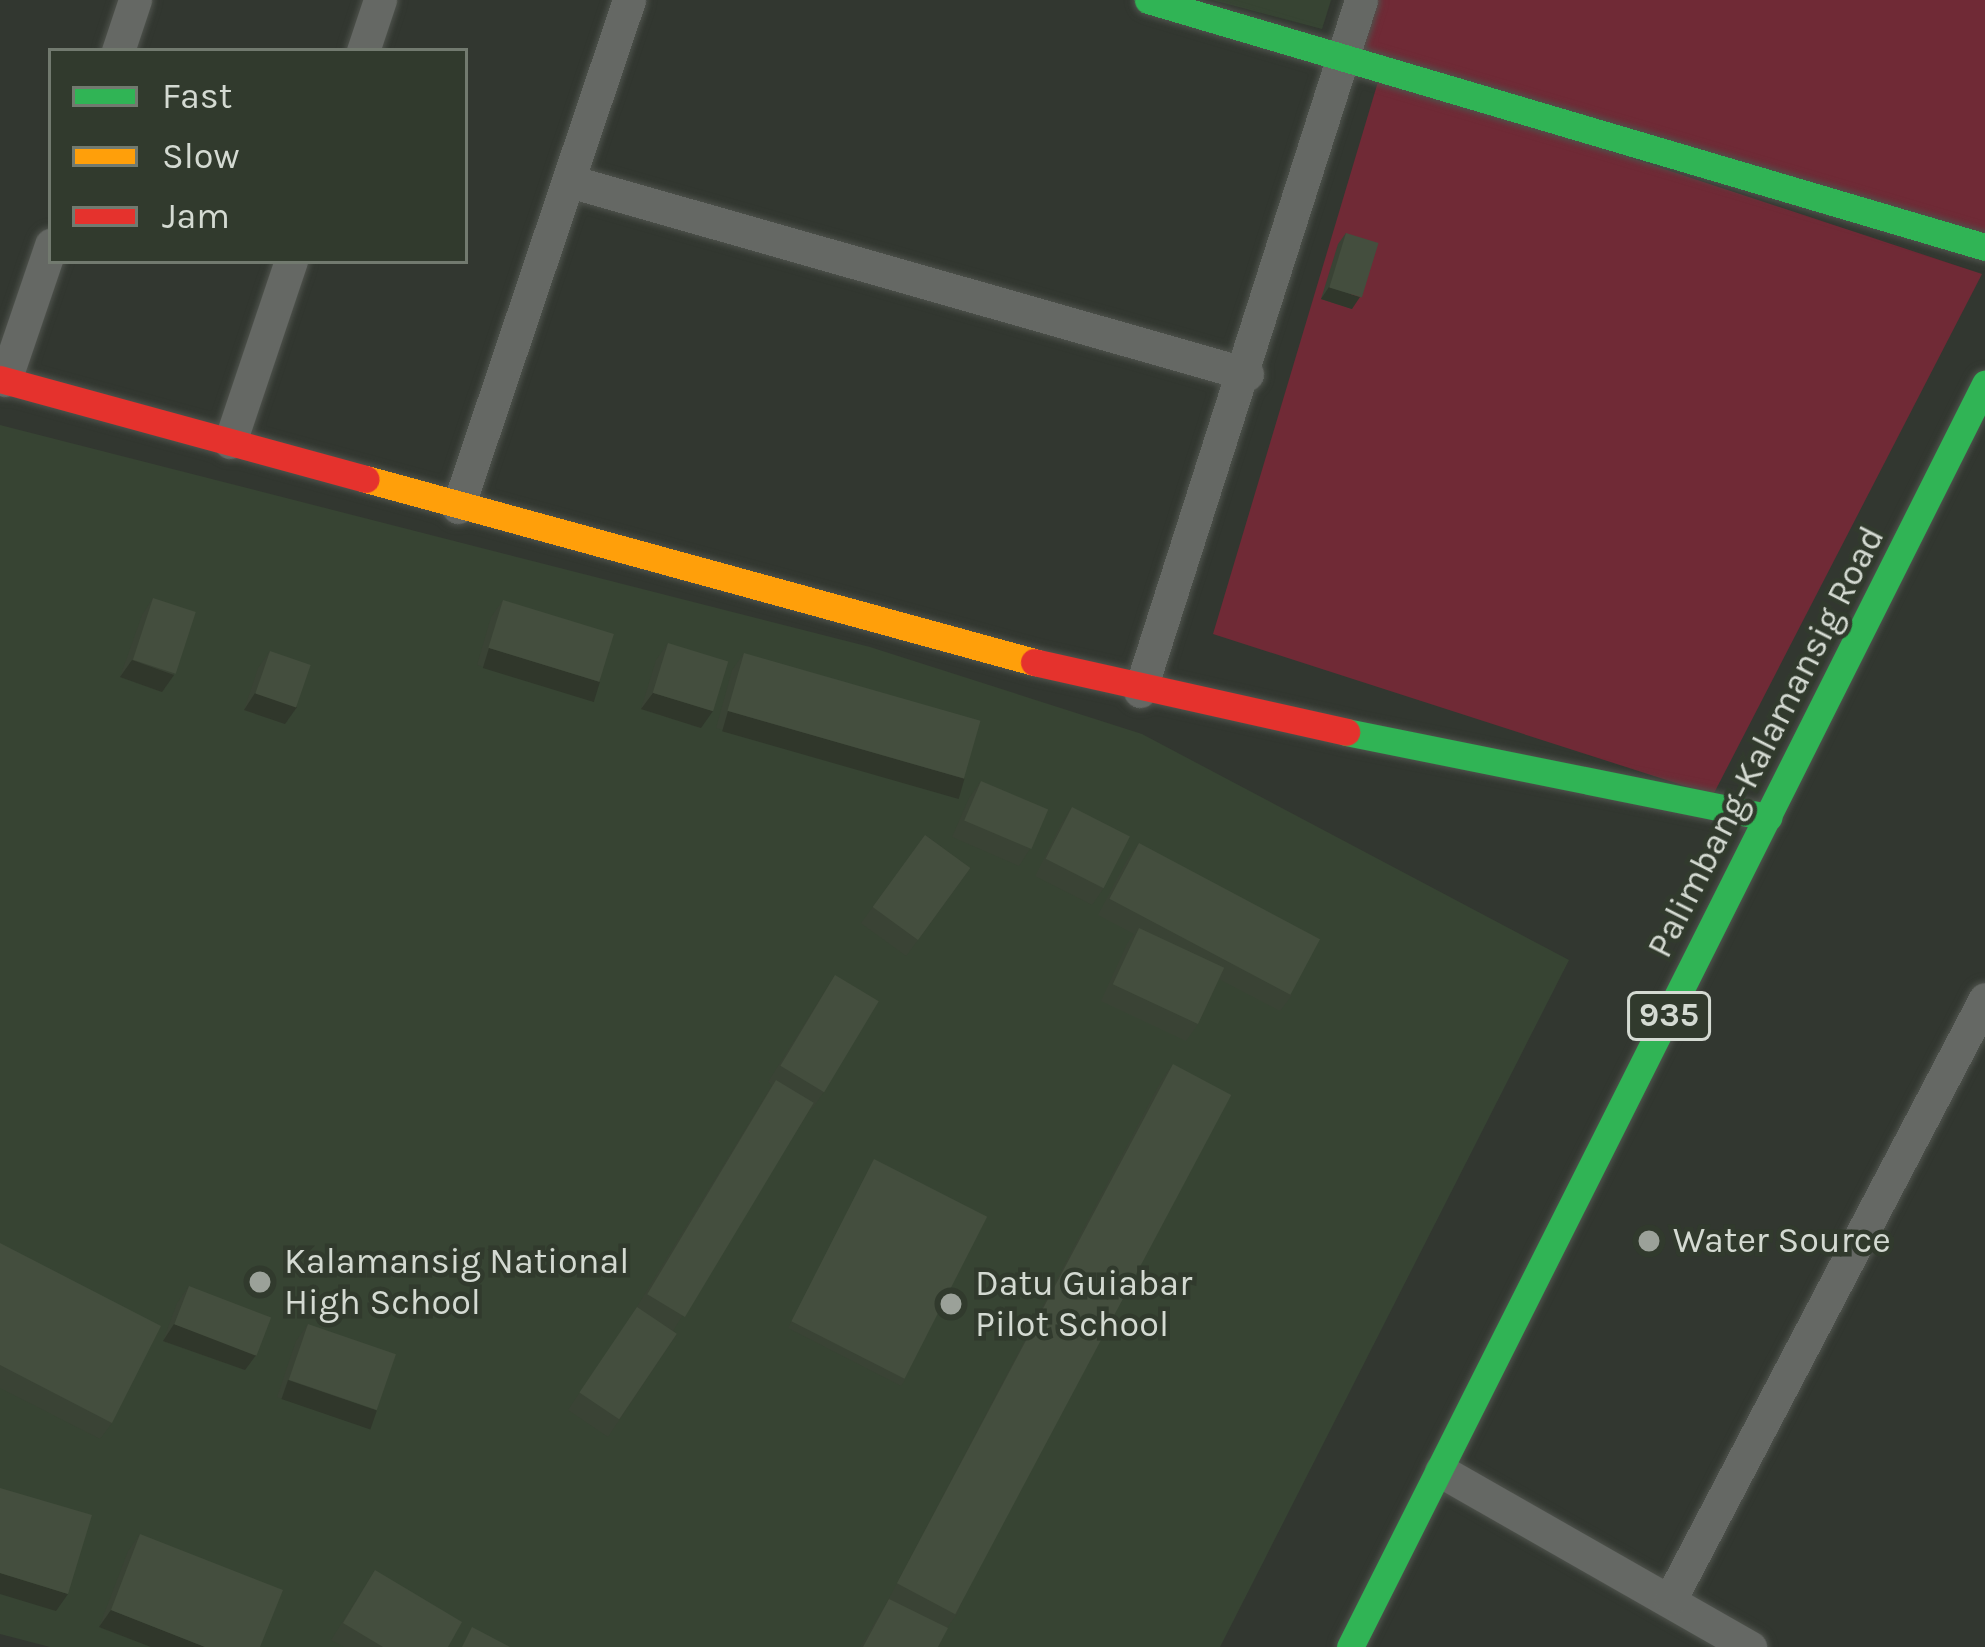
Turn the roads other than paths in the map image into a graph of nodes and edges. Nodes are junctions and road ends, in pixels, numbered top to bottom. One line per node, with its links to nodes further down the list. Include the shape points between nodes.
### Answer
1 (135, 0): 6 (street)
2 (380, 0): 7 (street)
3 (628, 0): 9 (street)
4 (1148, 0): 8 (street)
5 (1361, 0): 8 (street)
6 (119, 48)
7 (364, 48)
8 (1344, 55): 10 (street); 13 (street)
9 (569, 182): 13 (street); 17 (street)
10 (1985, 247)
11 (48, 253): 14 (street)
12 (290, 264): 16 (street)
13 (1247, 374): 18 (street)
14 (2, 379): 16 (street)
15 (1985, 383): 19 (street, Palimbang-Kalamansig Road / 935)
16 (230, 442): 17 (street)
17 (458, 507): 18 (street)
18 (1140, 692): 19 (street)
19 (1768, 817): 21 (street, Palimbang-Kalamansig Road / 935)
20 (1985, 999): 22 (street)
21 (1441, 1472): 22 (street); 23 (street, Palimbang-Kalamansig Road / 935)
22 (1671, 1598): 24 (street)
23 (1350, 1647)
24 (1750, 1647)

